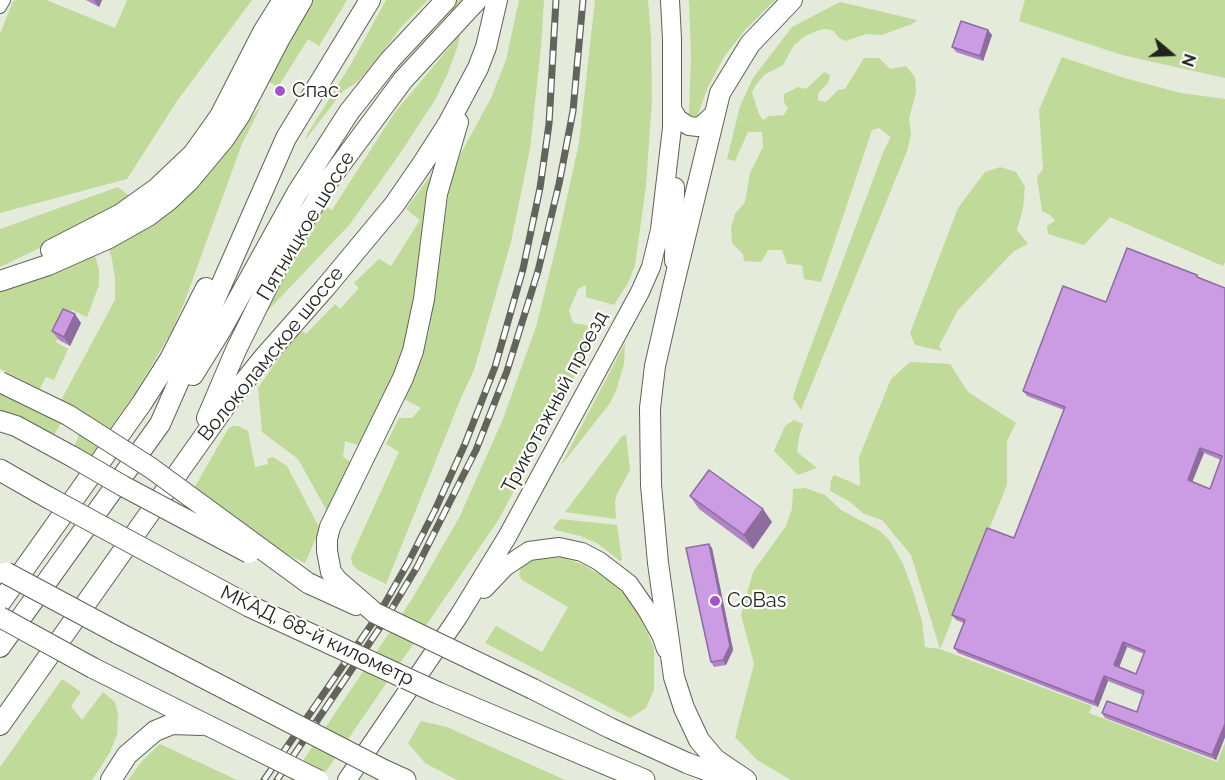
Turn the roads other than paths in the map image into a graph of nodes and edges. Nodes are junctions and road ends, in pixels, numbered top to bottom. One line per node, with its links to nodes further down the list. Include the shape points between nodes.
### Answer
1 (4, 0): 10 (street)
2 (283, 0): 16 (main road, via 220,116 176,172 121,214)
3 (302, 0): 16 (main road, via 240,115 201,168 169,200 109,238 48,265)
4 (370, 0): 15 (main road)
5 (447, 0): 20 (main road, Пятницкое шоссе, via 390,60 343,121 313,166 221,330)
6 (477, 0): 21 (main road, Пятницкое шоссе, via 403,80 326,184 279,263)
7 (497, 0): 11 (main road, Волоколамское шоссе)
8 (670, 0): 12 (main road, Трикотажный проезд)
9 (792, 0): 13 (main road, via 750,44 720,93)
10 (0, 7)
11 (478, 68): 21 (main road, Волоколамское шоссе, via 448,124 394,205 265,356); 26 (main road, via 437,194 419,327 403,378 327,539 331,572)
12 (672, 109): 13 (main road, via 689,126 698,127); 14 (main road, Трикотажный проезд)
13 (714, 114): 17 (main road)
14 (672, 128): 17 (main road); 27 (main road, Трикотажный проезд, via 660,230 651,267 533,492)
15 (286, 138): 20 (main road); 25 (main road, via 164,368)
16 (0, 280)
17 (673, 287): 30 (main road, via 656,366 650,424 658,562)
18 (0, 382): 24 (main road, bridge, via 68,415 142,462)
19 (0, 421): 24 (main road, bridge, via 16,426)
20 (160, 424): 29 (main road)
21 (194, 448): 31 (main road, Волоколамское шоссе)
22 (0, 470): 37 (highway, МКАД, 68-й километр, bridge, via 249,606 438,693)
23 (3, 571): 36 (highway, bridge)
24 (308, 583): 26 (main road)
25 (0, 603)
26 (375, 613): 38 (main road, bridge, via 610,728)
27 (458, 617): 30 (main road, via 505,567 529,551 559,547 582,552 628,584 661,635); 35 (main road, Трикотажный проезд)
28 (0, 618): 32 (main road, bridge)
29 (0, 647)
30 (674, 677): 39 (main road, via 699,740 715,759)
31 (0, 725)
32 (208, 726): 33 (main road, via 172,724 155,731 127,755); 34 (main road, bridge)
33 (111, 780)
34 (318, 780)
35 (346, 780)
36 (405, 780)
37 (644, 780)
38 (733, 780)
39 (746, 780)

